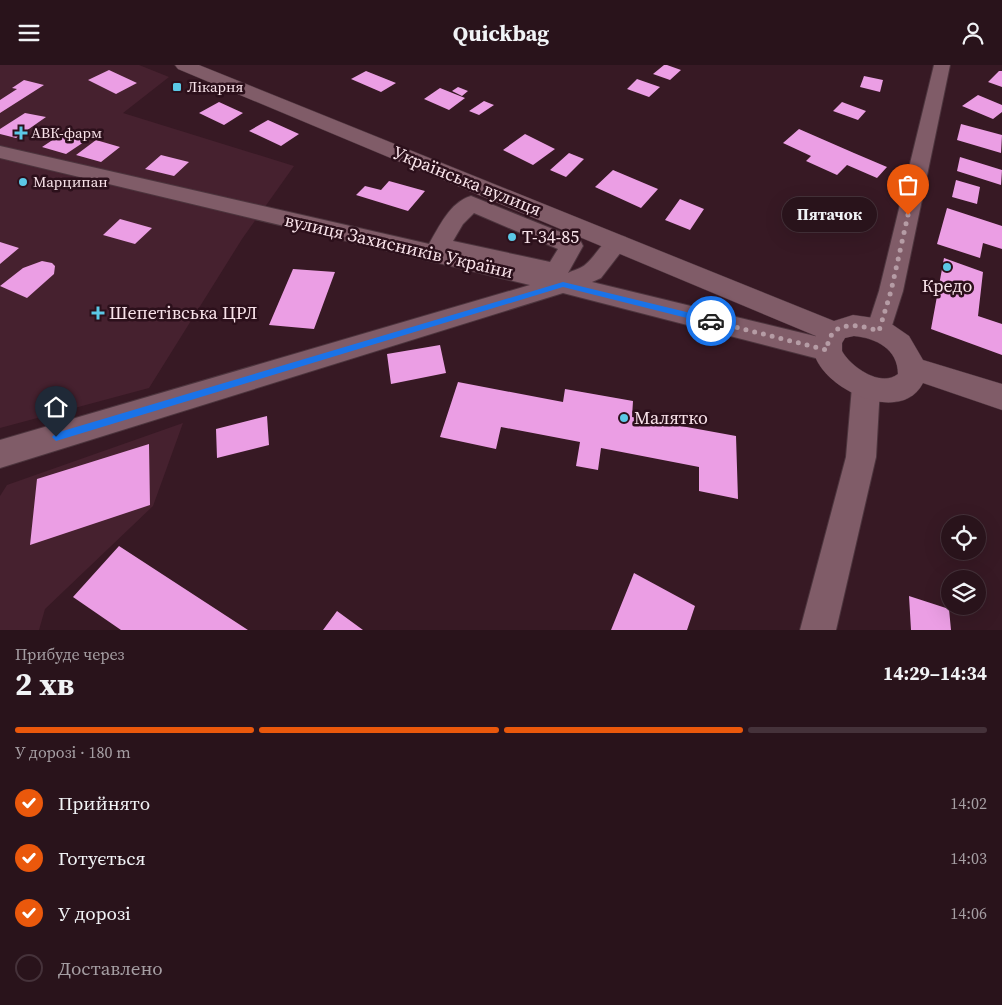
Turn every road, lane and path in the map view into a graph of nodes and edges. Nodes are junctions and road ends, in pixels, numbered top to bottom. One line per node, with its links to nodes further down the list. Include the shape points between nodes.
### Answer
1 (184, 65): 4 (main road, Українська вулиця)
2 (942, 65): 7 (street)
3 (0, 152): 6 (street, вулиця Захисників України)
4 (617, 243): 6 (street, via 593,271); 8 (main road, Українська вулиця)
5 (439, 246): 5 (street, via 455,219 471,203 572,246 556,272)
6 (563, 285): 8 (street, вулиця Захисників України); 12 (street)
7 (879, 331): 8 (main road, via 853,325 841,327); 9 (main road, via 902,347)
8 (830, 341): 10 (main road, via 832,361 840,372)
9 (913, 368): 10 (main road, via 905,385 894,390); 11 (main road)
10 (866, 387): 13 (street, via 861,457)
11 (1002, 397)
12 (0, 454)
13 (818, 630)

